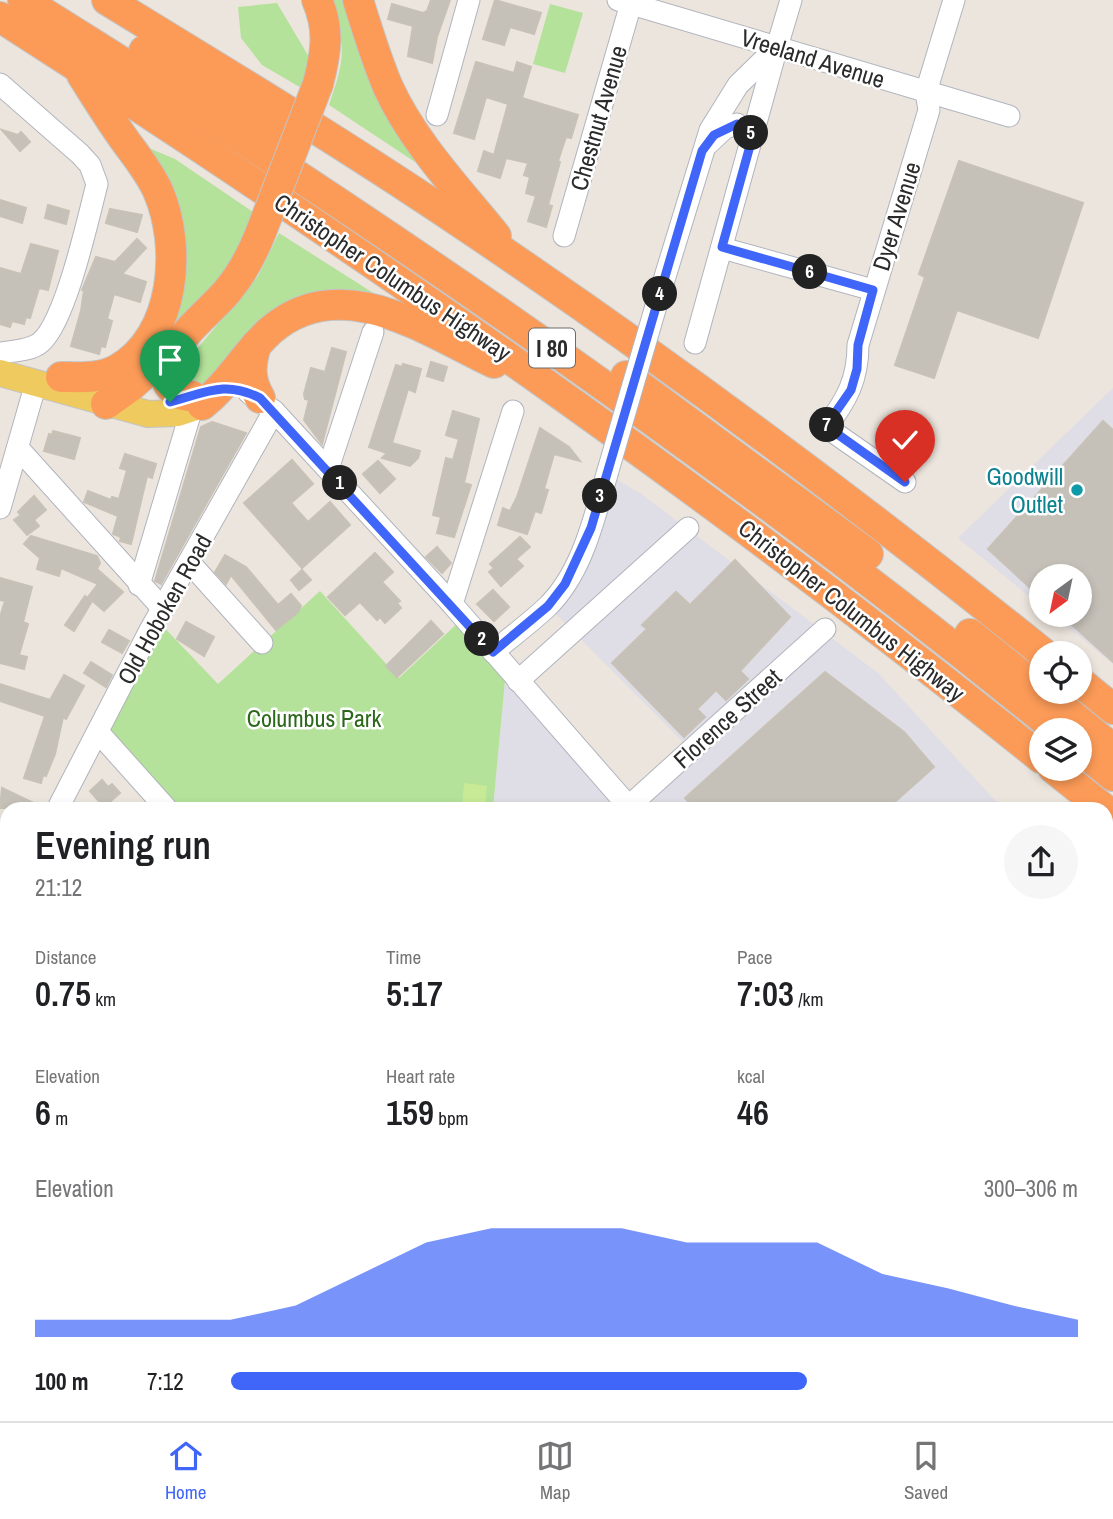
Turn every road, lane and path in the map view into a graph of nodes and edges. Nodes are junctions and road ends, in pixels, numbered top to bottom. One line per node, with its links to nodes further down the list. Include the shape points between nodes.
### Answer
1 (23, 0): 54 (highway, Christopher Columbus Highway / I 80, via 253,145 498,309 818,542)
2 (62, 0): 50 (highway, Christopher Columbus Highway / I 80, via 265,128 582,344 800,502)
3 (107, 0): 21 (highway, I 80, via 354,153)
4 (317, 0): 24 (highway, bridge, via 326,20 327,47 318,84 261,232 231,287)
5 (358, 0): 21 (highway, via 399,108)
6 (470, 0): 15 (street)
7 (791, 0): 11 (street)
8 (954, 0): 14 (street, Dyer Avenue)
9 (627, 1): 11 (street, Vreeland Avenue); 19 (street, Chestnut Avenue)
10 (0, 17): 12 (highway, Christopher Columbus Highway / I 80)
11 (777, 47): 14 (street, Vreeland Avenue); 17 (street); 18 (street, via 738,85)
12 (76, 66): 30 (highway, via 158,191 172,258 164,307 139,351 105,374); 31 (highway, Christopher Columbus Highway / I 80)
13 (0, 84): 27 (street, via 80,153 97,184 57,321 41,343)
14 (926, 92): 16 (street, Vreeland Avenue); 22 (street, Dyer Avenue, via 929,110)
15 (437, 115)
16 (1009, 116)
17 (753, 135): 18 (street, via 737,124 725,128); 20 (street)
18 (702, 151): 48 (street, bridge, via 591,528 565,584 548,606)
19 (564, 236)
20 (722, 247): 22 (street); 25 (street)
21 (515, 260): 46 (highway, I 80, via 768,440)
22 (873, 290): 38 (street, Dyer Avenue, via 851,390 826,426)
23 (373, 332): 37 (street)
24 (182, 338): 32 (highway, via 166,361 165,376 175,392); 33 (highway)
25 (695, 343)
26 (257, 344): 31 (highway, via 299,312 321,304 374,307); 32 (highway); 34 (highway, via 250,367 251,384)
27 (0, 353)
28 (0, 359): 30 (main road)
29 (0, 373): 30 (main road)
30 (48, 380): 33 (main road); 36 (street)
31 (565, 395): 56 (highway, Christopher Columbus Highway / I 80, via 767,544)
32 (203, 399): 33 (main road, via 178,413 148,414); 34 (street); 34 (street, via 243,390); 42 (street)
33 (112, 400)
34 (267, 405): 37 (street); 41 (street, Old Hoboken Road)
35 (513, 411): 43 (street)
36 (18, 448): 39 (street); 42 (street)
37 (328, 470): 43 (street)
38 (905, 482)
39 (0, 508)
40 (688, 528): 49 (street)
41 (189, 562): 44 (street, Old Hoboken Road); 47 (street)
42 (139, 585): 44 (street)
43 (452, 604): 48 (street)
44 (163, 609): 55 (street, Old Hoboken Road)
45 (825, 629): 64 (street, Florence Street)
46 (1029, 642)
47 (262, 643)
48 (493, 652): 49 (street)
49 (518, 681): 63 (street)
50 (1029, 682)
51 (1092, 692): 53 (highway)
52 (1057, 704): 57 (highway, Christopher Columbus Highway / I 80)
53 (1113, 709)
54 (1042, 718)
55 (98, 732): 61 (street, Old Hoboken Road); 62 (street)
56 (1029, 749)
57 (1113, 749)
58 (1092, 759): 59 (highway)
59 (1113, 776)
60 (1069, 781): 65 (highway)
61 (61, 802)
62 (161, 802)
63 (624, 802)
64 (636, 802)
65 (1094, 802)

